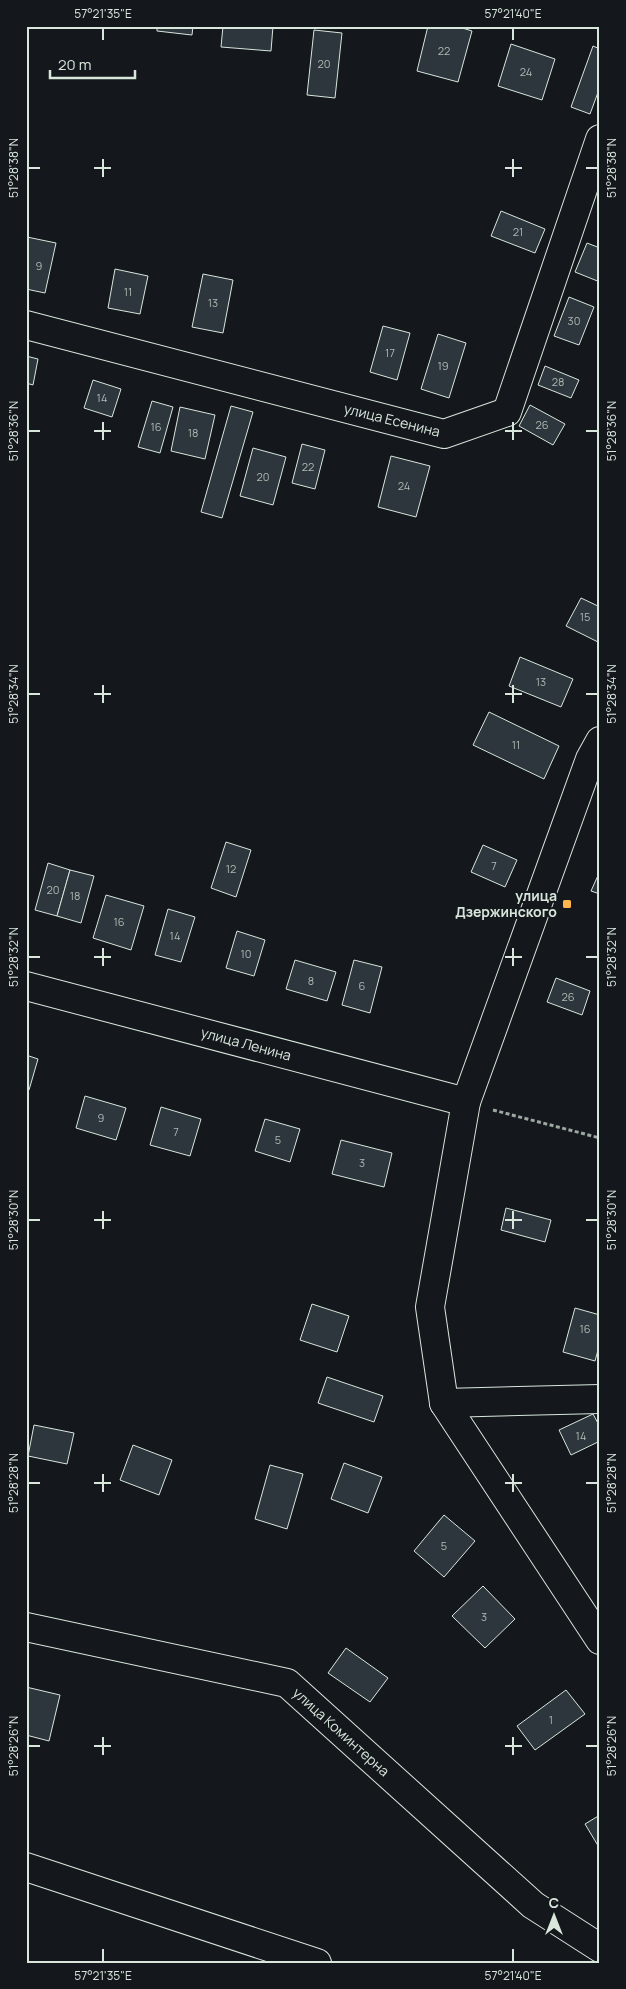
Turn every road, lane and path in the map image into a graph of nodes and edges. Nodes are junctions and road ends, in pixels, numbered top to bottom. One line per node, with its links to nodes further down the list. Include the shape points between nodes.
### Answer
1 (600, 139): 2 (street, улица Есенина, via 507,412 444,434)
2 (26, 325)
3 (600, 741): 5 (street, via 590,759)
4 (26, 986): 5 (street, улица Ленина)
5 (466, 1102): 6 (path); 8 (street, via 430,1307)
6 (600, 1138)
7 (600, 1399): 8 (street)
8 (444, 1403): 10 (street)
9 (26, 1627): 12 (street, улица Коминтерна, via 287,1683 533,1906)
10 (600, 1640)
11 (26, 1867): 13 (street)
12 (600, 1948)
13 (317, 1963)

